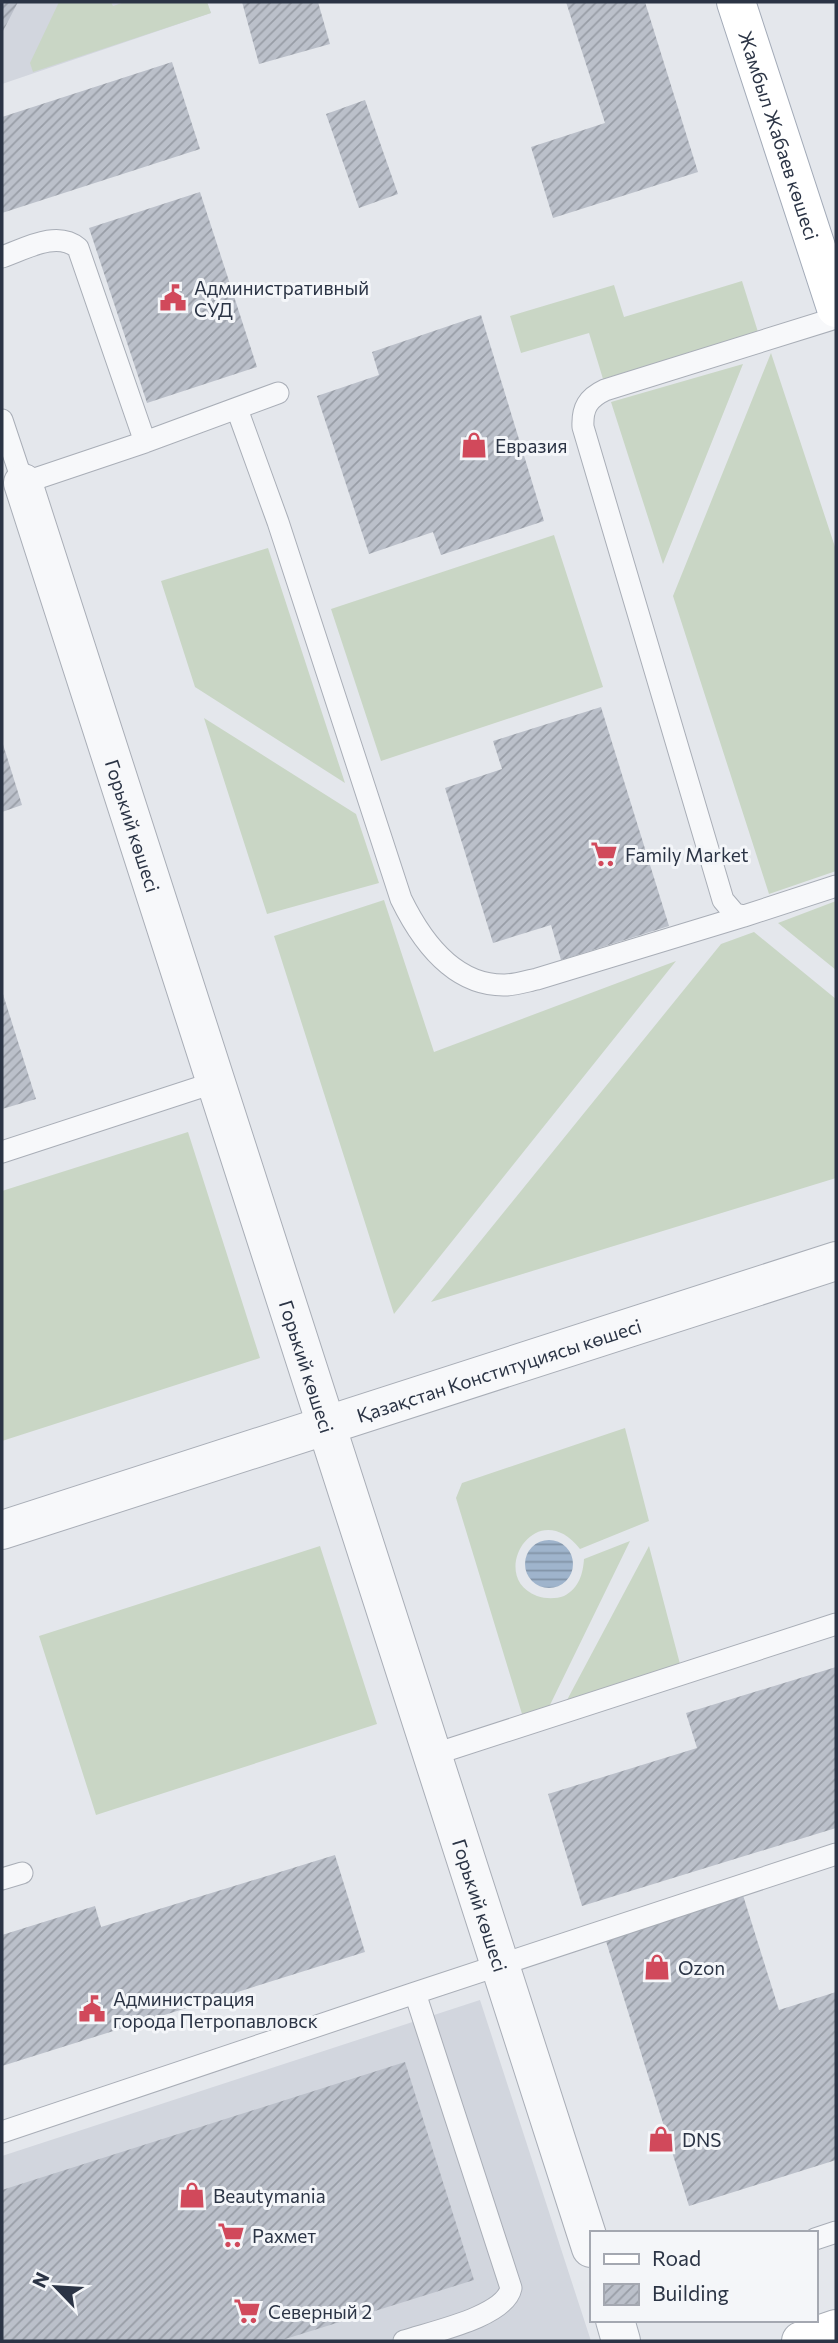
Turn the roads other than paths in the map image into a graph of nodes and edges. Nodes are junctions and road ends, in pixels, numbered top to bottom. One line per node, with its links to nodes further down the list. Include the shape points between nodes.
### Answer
1 (736, 2): 3 (main road, Жамбыл Жабаев көшесі)
2 (2, 257): 8 (lane, via 53,240 71,242 78,248)
3 (836, 308)
4 (836, 318): 11 (lane, via 605,390 594,395 583,415 723,900 735,914)
5 (278, 393): 6 (lane)
6 (237, 409): 8 (lane); 11 (lane, via 388,864 418,933 439,957 468,977 504,985)
7 (2, 420): 9 (lane)
8 (145, 442): 9 (lane)
9 (23, 483): 12 (street, Горький көшесі)
10 (836, 886): 11 (lane)
11 (744, 916)
12 (216, 1082): 13 (lane); 15 (street, Горький көшесі)
13 (2, 1152)
14 (836, 1261): 15 (street, Қазақстан Конституциясы көшесі)
15 (327, 1425): 16 (street, Қазақстан Конституциясы көшесі); 18 (street, Горький көшесі)
16 (2, 1530)
17 (836, 1624): 18 (lane)
18 (432, 1755): 22 (street, Горький көшесі)
19 (836, 1854): 22 (lane)
20 (22, 1873): 21 (lane)
21 (2, 1879)
22 (500, 1964): 23 (lane); 27 (street, Горький көшесі)
23 (415, 1993): 24 (lane); 30 (lane, via 511,2288 509,2297 492,2311)
24 (2, 2132)
25 (836, 2232): 26 (lane)
26 (817, 2238)
27 (590, 2245)
28 (615, 2322): 31 (street)
29 (836, 2329): 32 (main road)
30 (404, 2341)
31 (621, 2341)
32 (802, 2341)

